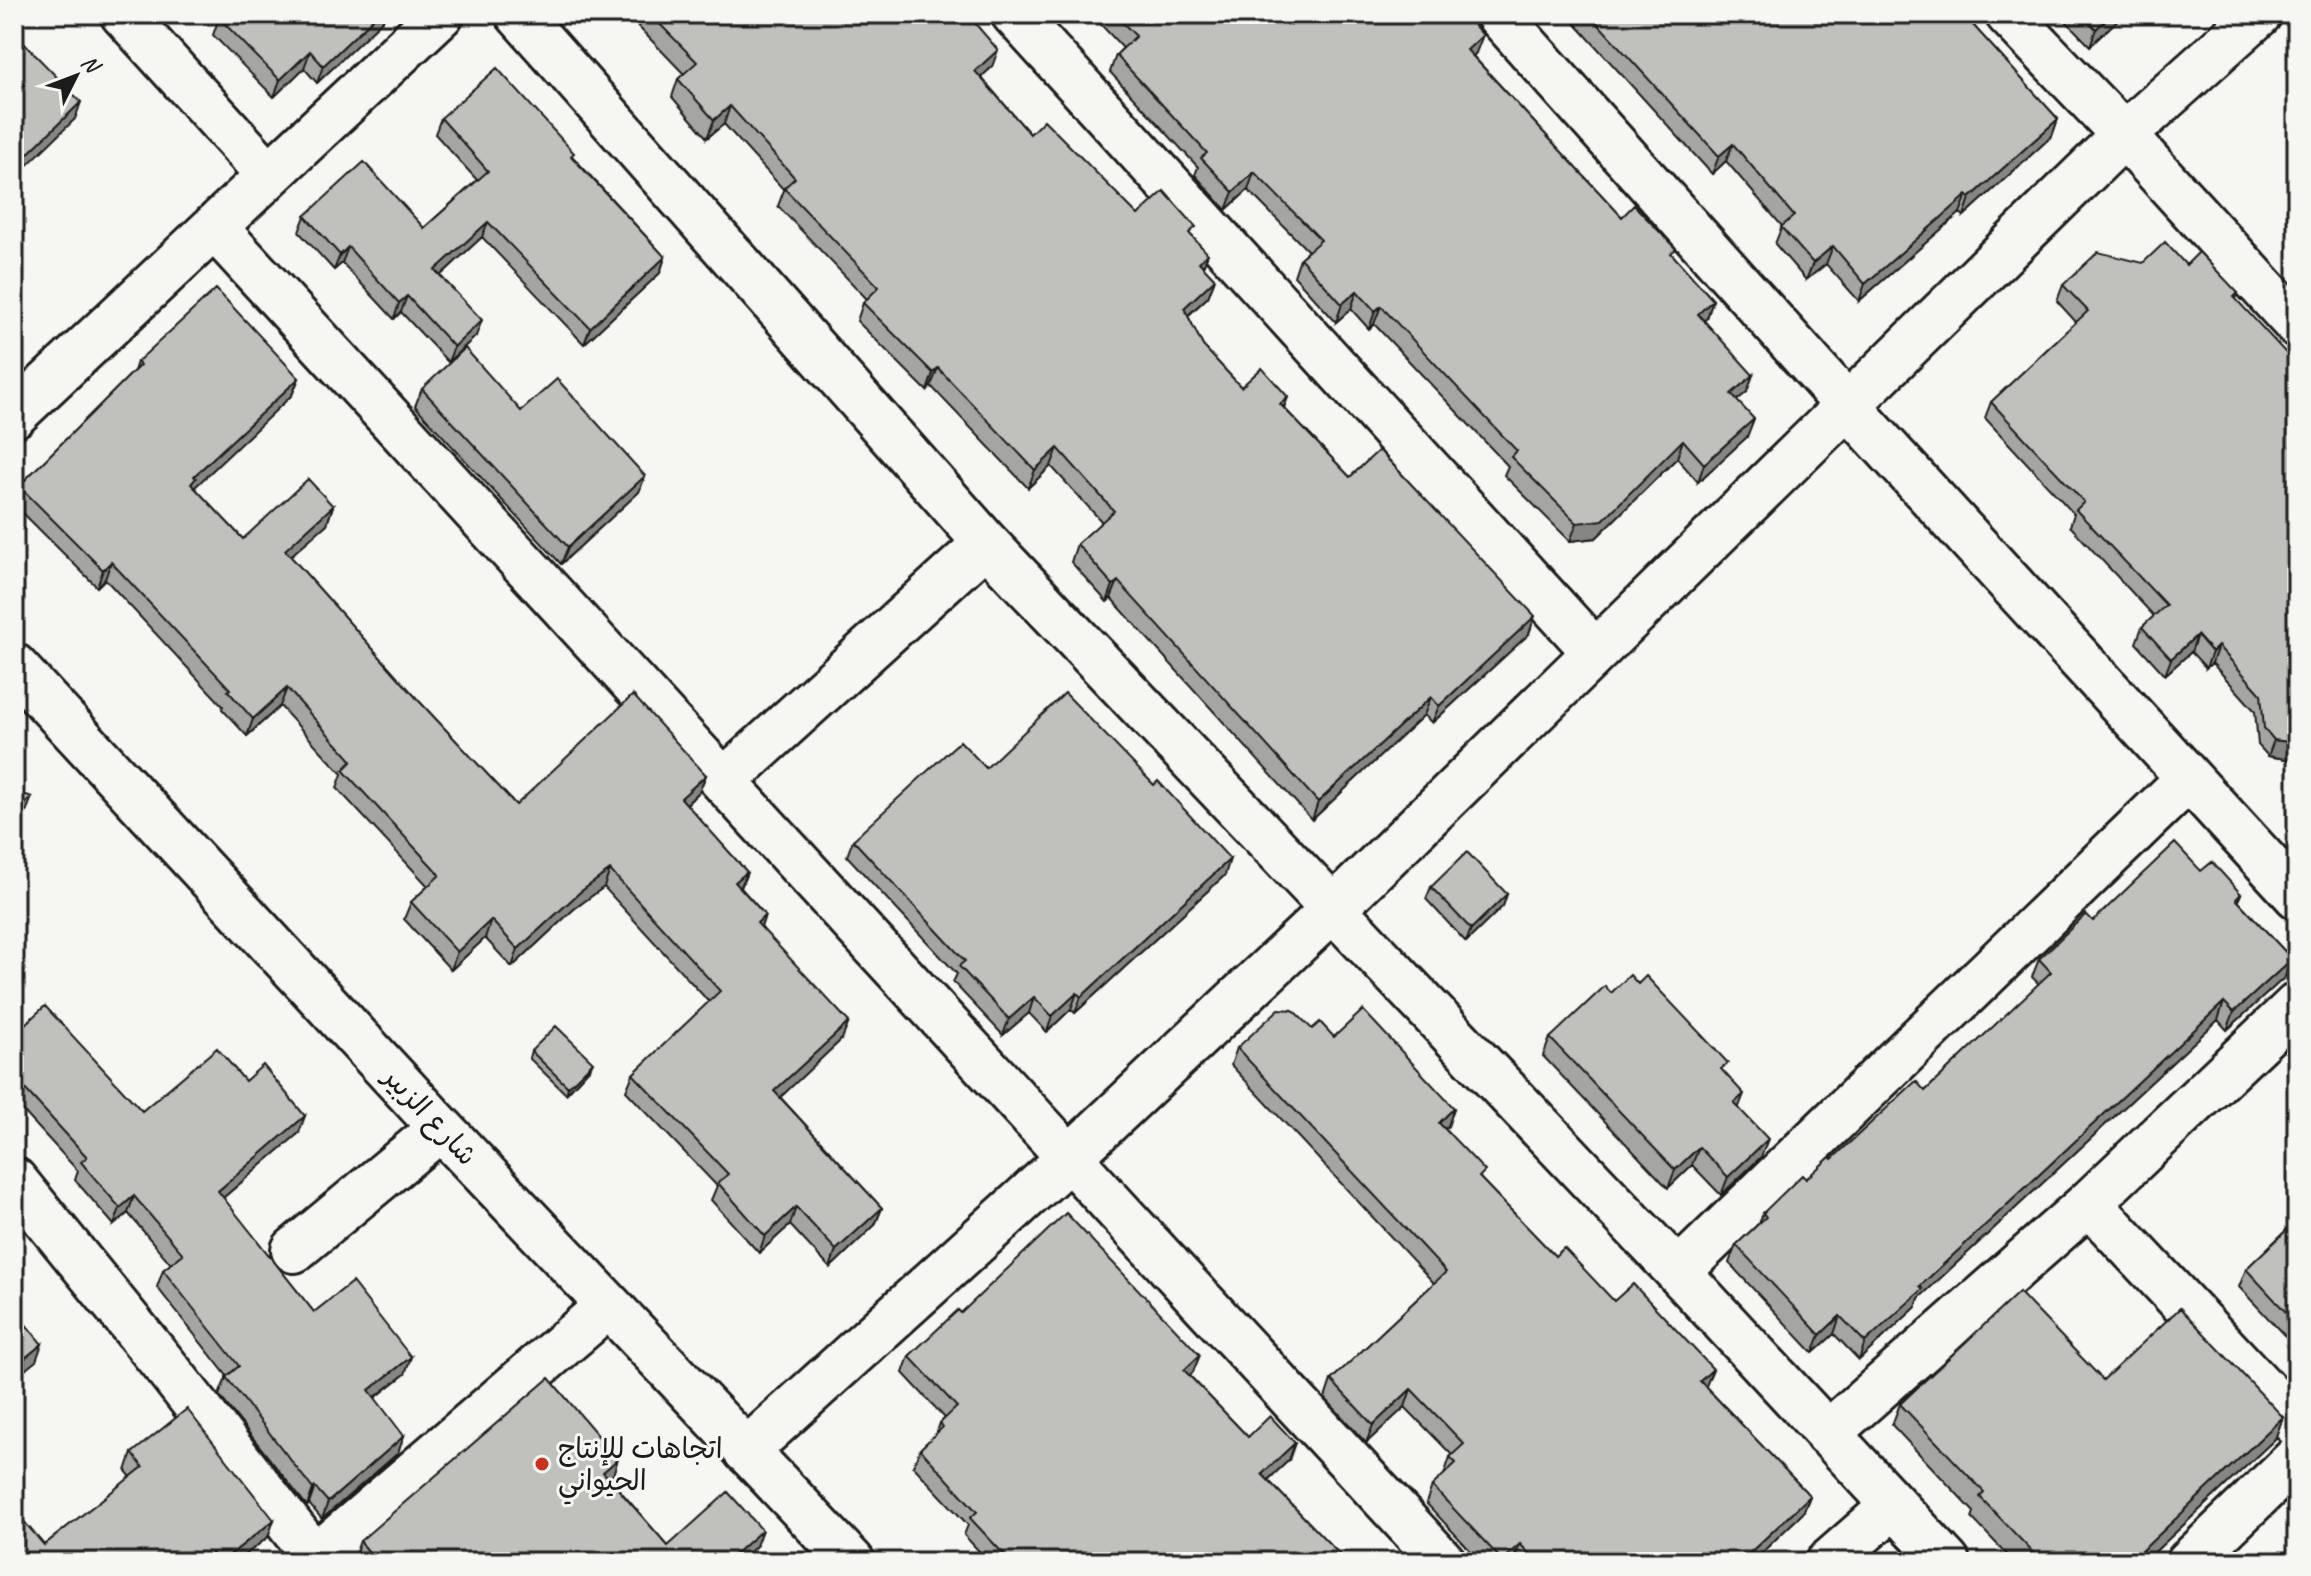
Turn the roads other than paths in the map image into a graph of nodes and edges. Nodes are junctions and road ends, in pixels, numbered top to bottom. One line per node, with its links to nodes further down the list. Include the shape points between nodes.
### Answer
1 (123, 14): 9 (street)
2 (441, 14): 9 (street)
3 (518, 14): 14 (street)
4 (1014, 14): 15 (street)
5 (1498, 14): 12 (street)
6 (2008, 14): 8 (street)
7 (2259, 14): 8 (street)
8 (2124, 135): 11 (street); 12 (street)
9 (269, 175): 10 (street)
10 (214, 227): 13 (street); 18 (street)
11 (2297, 325)
12 (1847, 405): 15 (street); 17 (street)
13 (14, 415)
14 (986, 543): 18 (street); 20 (street)
15 (1594, 651): 20 (street)
16 (14, 666): 22 (street, شارع الزبير)
17 (2188, 779): 19 (street); 27 (street)
18 (725, 780): 23 (street)
19 (2297, 896)
20 (1334, 908): 23 (street); 27 (street)
21 (2297, 1005): 25 (street)
22 (441, 1128): 26 (street); 28 (street, شارع الزبير)
23 (1068, 1159): 31 (street); 36 (street)
24 (14, 1180): 34 (street, via 166,1367)
25 (2089, 1203): 29 (street); 30 (street)
26 (294, 1250)
27 (1678, 1272): 30 (street)
28 (608, 1306): 31 (street, شارع الزبير); 34 (street)
29 (2297, 1425)
30 (1827, 1434): 33 (street)
31 (746, 1451): 35 (street, شارع الزبير)
32 (2297, 1458): 39 (street)
33 (1894, 1505): 37 (street); 38 (street)
34 (312, 1560)
35 (852, 1562)
36 (1443, 1562)
37 (1829, 1562)
38 (1947, 1562)
39 (2189, 1562)

